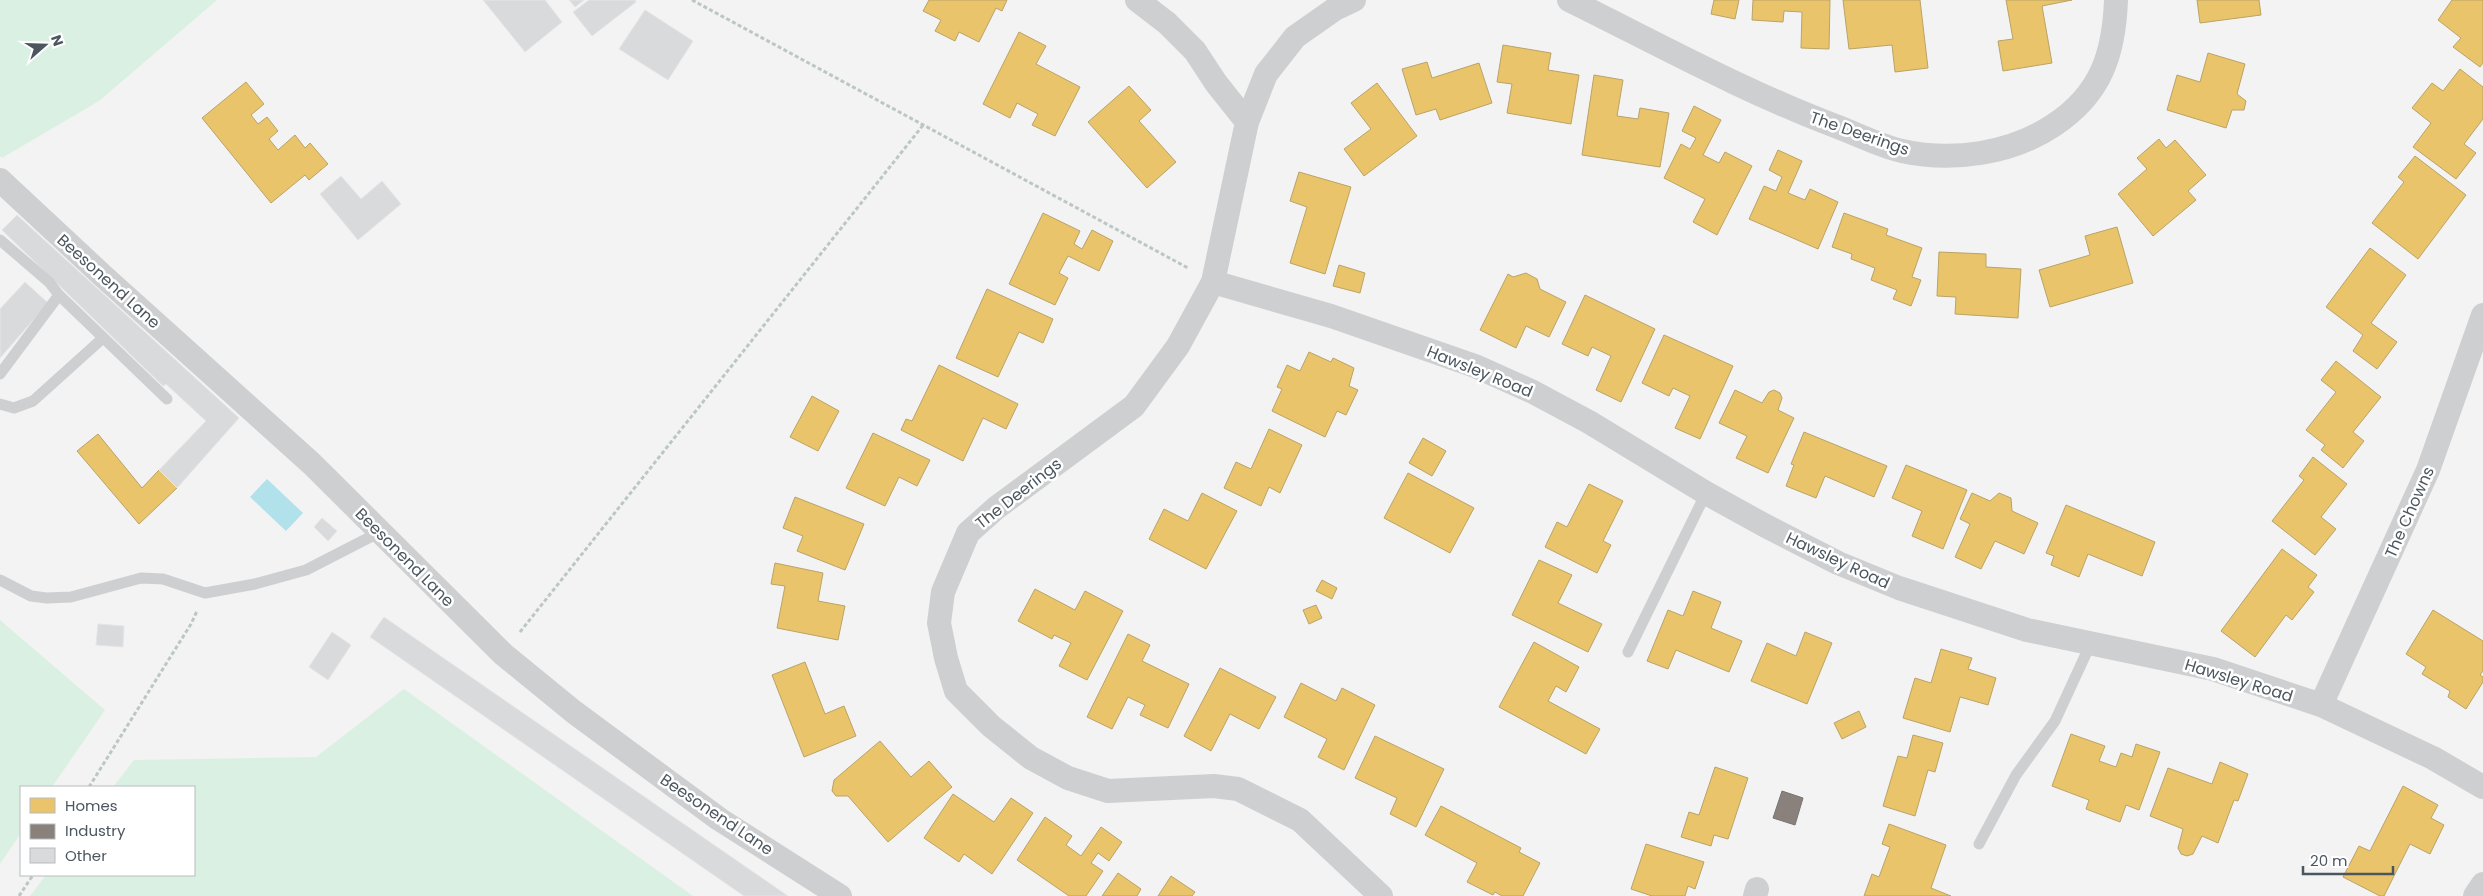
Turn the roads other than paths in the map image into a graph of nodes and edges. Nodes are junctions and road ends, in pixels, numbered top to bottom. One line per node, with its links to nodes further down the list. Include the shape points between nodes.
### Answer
1 (1137, 0): 5 (street, via 1167,23 1195,51)
2 (1354, 0): 5 (street, The Deerings, via 1294,37 1266,74)
3 (1569, 0): 4 (street, The Deerings, via 1795,111 1902,151 1956,156 2022,143 2070,114 2090,94 2107,64 2115,28)
4 (2116, 0)
5 (1246, 122): 8 (street, The Deerings)
6 (0, 180): 16 (street, Beesonend Lane, via 312,464)
7 (0, 240): 9 (lane)
8 (1213, 282): 15 (street, Hawsley Road, via 1331,316 1475,366 1589,422); 25 (street, The Deerings, via 1178,346 1134,406 996,508 968,533 943,592 939,623 946,658 956,692 1031,758 1068,778 1108,791 1214,786 1238,789 1300,820)
9 (59, 295): 11 (lane); 12 (lane)
10 (2483, 315): 20 (street, The Chowns, via 2428,470)
11 (103, 338): 13 (lane); 14 (lane, via 33,402 14,408)
12 (0, 374)
13 (167, 399)
14 (0, 404)
15 (1706, 493): 18 (street, Hawsley Road, via 1838,562 1899,588 2027,630); 19 (lane)
16 (380, 532): 17 (lane, via 306,570 204,593 163,578 140,578 72,597 47,598 31,596); 24 (street, Beesonend Lane, via 503,654 574,712 720,819)
17 (0, 580)
18 (2091, 643): 20 (street, Hawsley Road, via 2213,669); 22 (lane, via 2055,721 2016,775)
19 (1628, 652)
20 (2321, 705): 21 (street, Hawsley Road, via 2433,758)
21 (2483, 787)
22 (1979, 844)
23 (2483, 884): 26 (street)
24 (840, 896)
25 (1381, 896)
26 (2474, 896)

